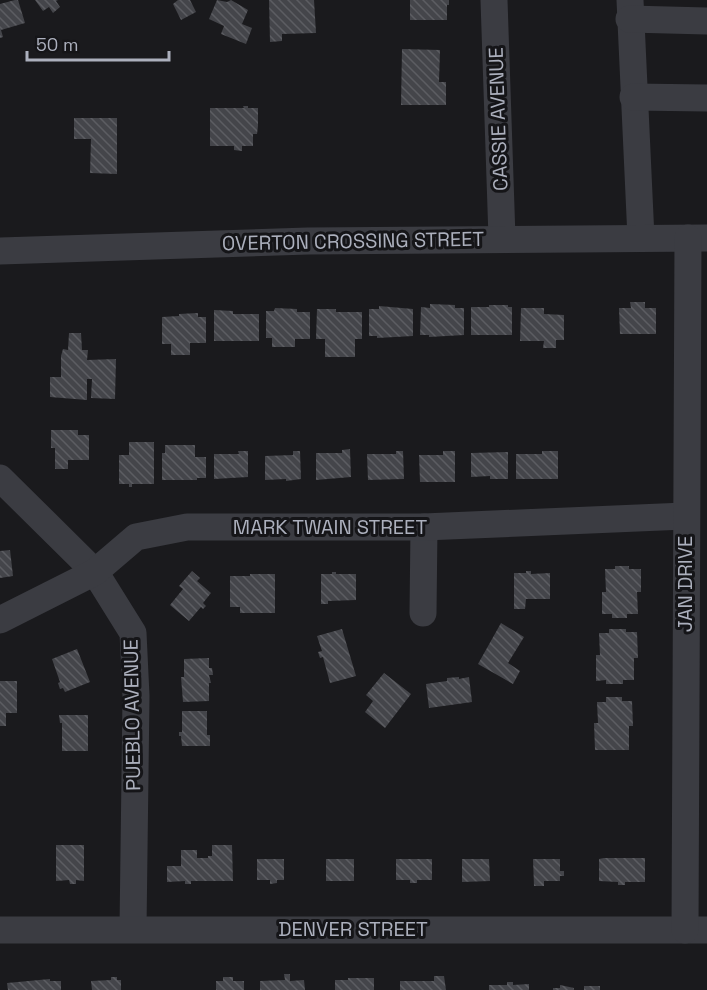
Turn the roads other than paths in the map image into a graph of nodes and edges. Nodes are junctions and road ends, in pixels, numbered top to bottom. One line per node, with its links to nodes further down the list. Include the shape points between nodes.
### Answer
1 (494, 0): 6 (street, CASSIE AVENUE)
2 (629, 9): 3 (street); 4 (street)
3 (706, 18)
4 (633, 97): 5 (street); 7 (street)
5 (707, 98)
6 (502, 238): 7 (street, OVERTON CROSSING STREET); 9 (street, OVERTON CROSSING STREET)
7 (641, 238): 8 (street, OVERTON CROSSING STREET)
8 (697, 238): 11 (street, JAN DRIVE)
9 (0, 251)
10 (0, 478): 13 (street, PUEBLO AVENUE)
11 (685, 516): 12 (street, MARK TWAIN STREET); 18 (street, JAN DRIVE)
12 (424, 527): 13 (street, MARK TWAIN STREET, via 187,527 136,537); 14 (street)
13 (95, 572): 15 (street, MARK TWAIN STREET); 16 (street, PUEBLO AVENUE, via 133,633)
14 (423, 613)
15 (0, 620)
16 (133, 929): 17 (street, DENVER STREET); 18 (street, DENVER STREET)
17 (0, 930)
18 (696, 930)

